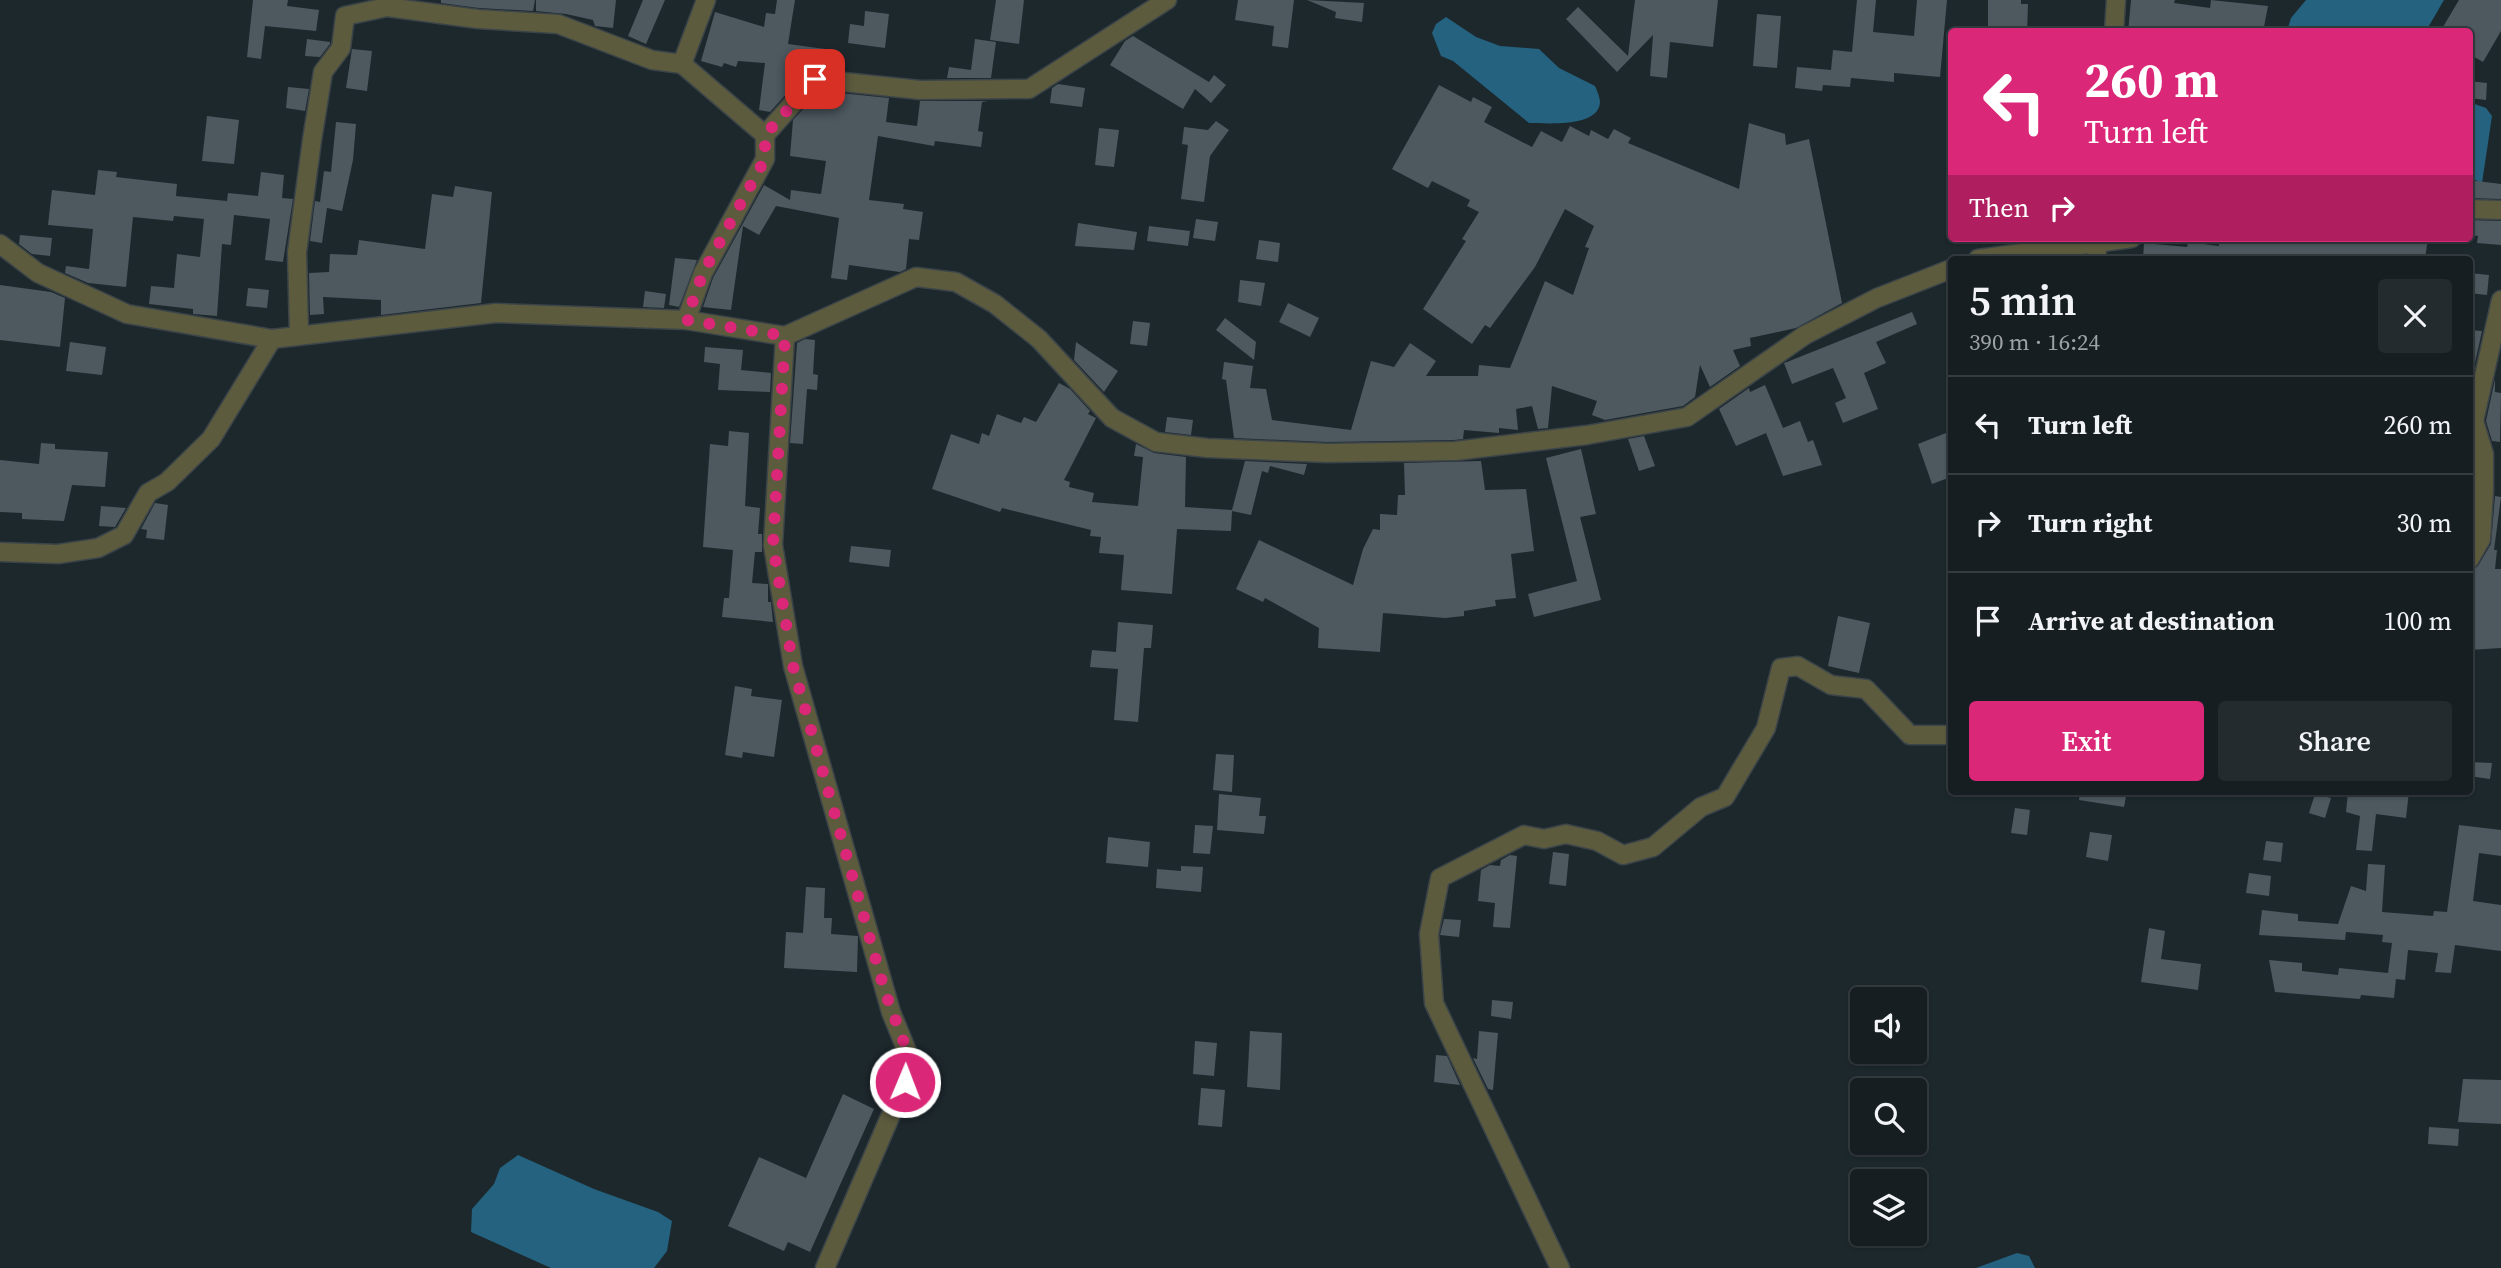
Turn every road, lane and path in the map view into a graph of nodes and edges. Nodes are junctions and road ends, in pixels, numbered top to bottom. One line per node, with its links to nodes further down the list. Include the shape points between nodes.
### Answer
1 (706, 0): 5 (street)
2 (1167, 0): 6 (street, via 1029,89 920,90 815,79)
3 (2116, 0): 4 (street)
4 (2114, 28)
5 (682, 64): 6 (street); 15 (street, via 652,60 558,24 387,7 345,16 341,48 323,72 312,140 298,253)
6 (765, 135): 14 (street, via 765,159 703,273)
7 (2473, 209): 8 (street)
8 (2501, 210)
9 (0, 243): 17 (street, via 38,274 127,314)
10 (2098, 246): 11 (street)
11 (2006, 256)
12 (1948, 271): 16 (street, via 1877,298 1805,335 1687,417 1455,451 1327,453 1156,442 1112,418 1039,339 995,304 956,282 916,277)
13 (2501, 300): 19 (street, via 2474,421 2484,454 2484,491 2481,539)
14 (686, 320): 15 (street, via 496,313); 16 (street)
15 (299, 334): 17 (street)
16 (785, 336): 21 (street, via 773,545 793,666 884,988 909,1056 905,1082)
17 (272, 339): 18 (street, via 211,439 167,482 148,493 124,535 98,548 58,554)
18 (0, 552)
19 (2473, 553)
20 (1948, 734): 22 (street, via 1910,735 1866,689 1831,685 1798,666 1782,668 1766,727 1725,797 1701,807 1653,847 1623,855 1597,841 1566,834 1544,839 1524,835 1440,878 1429,934 1434,1003)
21 (825, 1268)
22 (1560, 1268)

